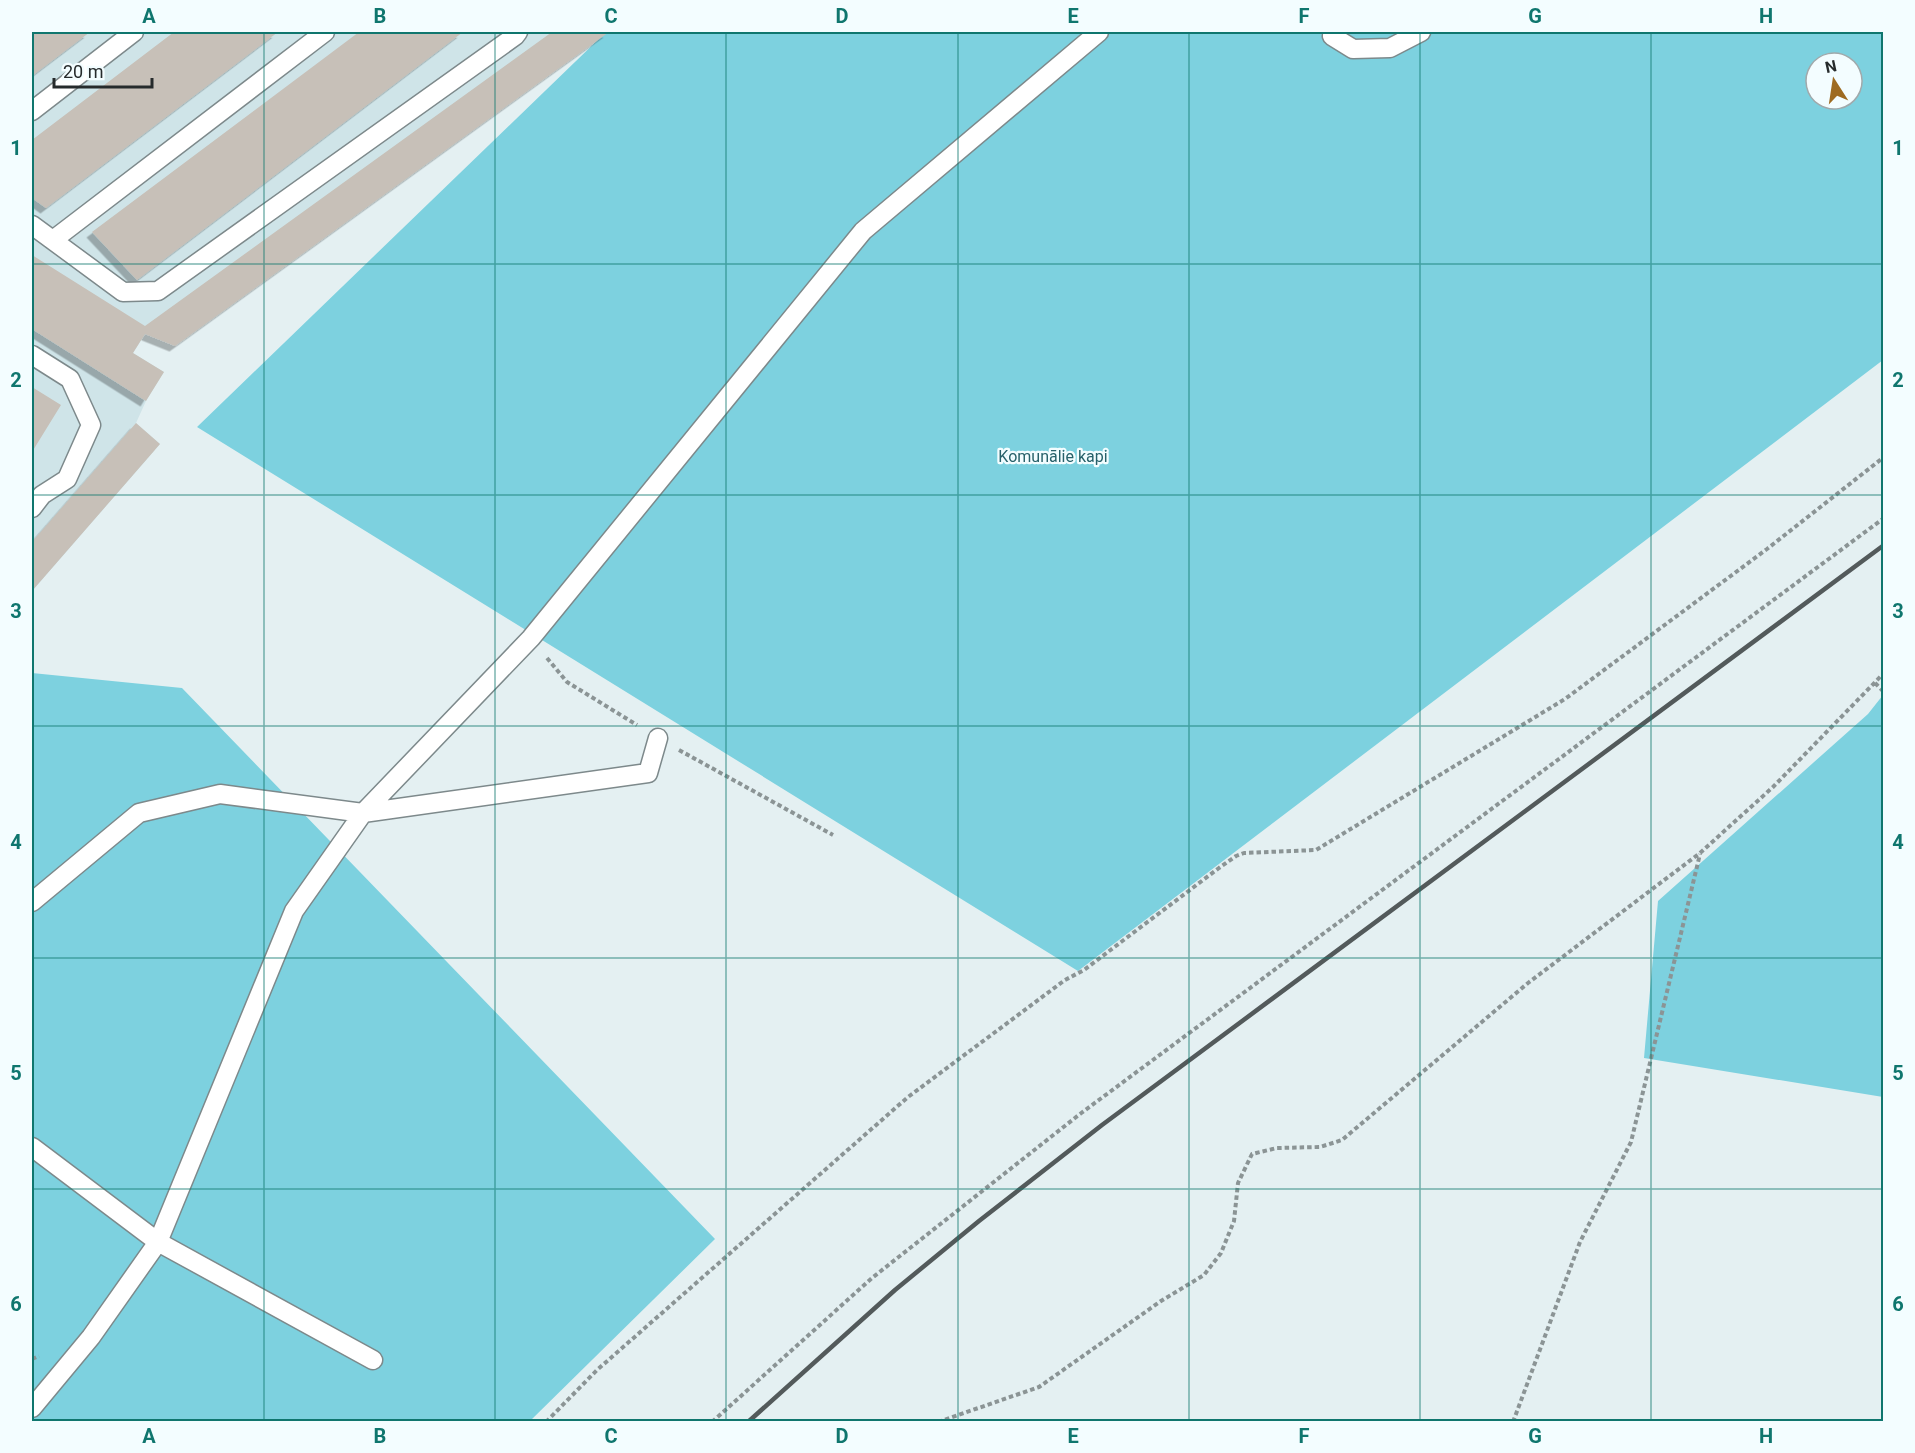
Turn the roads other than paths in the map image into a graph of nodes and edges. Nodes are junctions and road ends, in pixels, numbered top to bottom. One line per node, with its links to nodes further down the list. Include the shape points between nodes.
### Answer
1 (134, 32): 7 (lane)
2 (325, 32): 9 (lane)
3 (518, 32): 9 (lane, via 158,291 123,292)
4 (1099, 32): 13 (lane, via 863,231 531,638)
5 (1421, 32): 6 (lane, via 1390,48 1353,49)
6 (1328, 33)
7 (32, 111)
8 (32, 225): 9 (lane)
9 (53, 240)
10 (32, 355): 11 (lane, via 70,379 91,425 67,479)
11 (35, 497)
12 (658, 738): 13 (lane, via 648,773)
13 (363, 813): 14 (lane, via 220,794 139,813); 16 (lane, via 294,911)
14 (32, 902)
15 (32, 1147): 16 (lane)
16 (158, 1242): 17 (lane); 18 (lane, via 91,1337)
17 (373, 1360)
18 (32, 1408)

